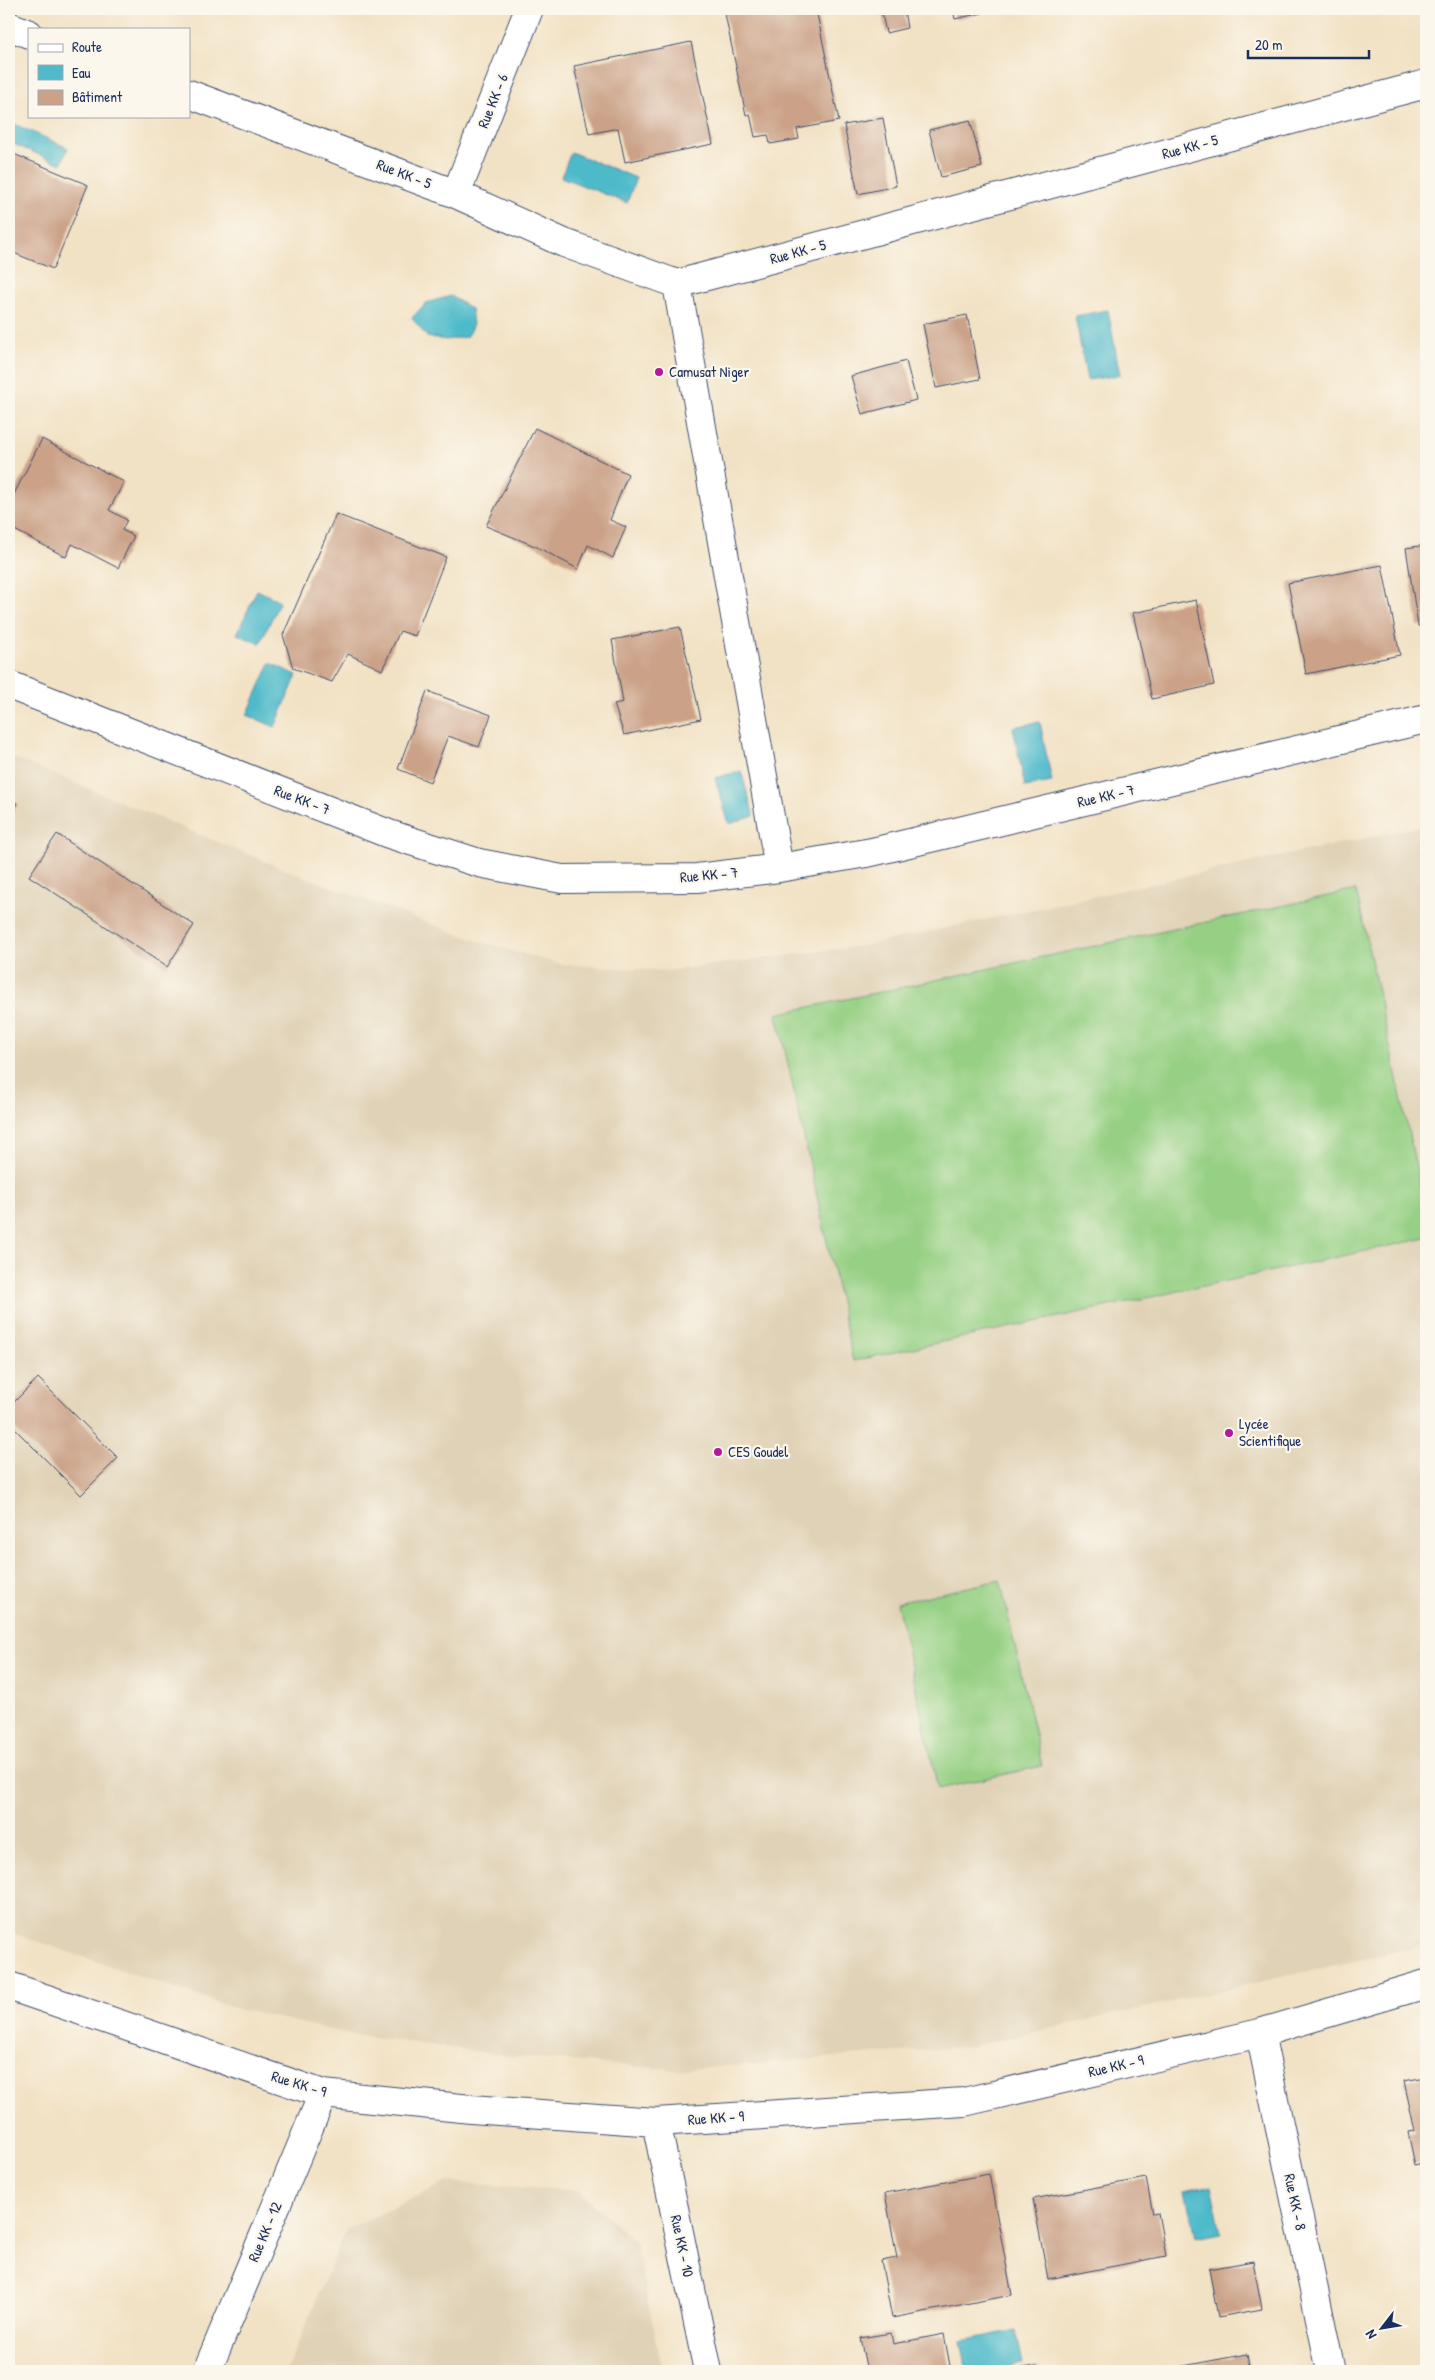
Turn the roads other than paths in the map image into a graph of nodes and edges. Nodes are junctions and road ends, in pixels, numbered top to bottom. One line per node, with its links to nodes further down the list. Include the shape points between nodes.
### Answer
1 (529, 9): 6 (street, Rue KK - 6)
2 (9, 26): 3 (street)
3 (28, 34)
4 (1426, 84): 7 (street, Rue KK - 5)
5 (190, 94): 6 (street, Rue KK - 5)
6 (456, 194): 7 (street, Rue KK - 5, via 564,243)
7 (677, 284): 10 (street)
8 (9, 685): 10 (street, Rue KK - 7, via 388,834 480,864 562,879 698,878)
9 (1426, 719): 10 (street, Rue KK - 7, via 872,852)
10 (779, 868)
11 (1426, 1984): 13 (street, Rue KK - 9)
12 (9, 1986): 14 (street, Rue KK - 9)
13 (1260, 2033): 15 (street, Rue KK - 9, via 964,2102); 18 (street, Rue KK - 8)
14 (323, 2094): 15 (street, Rue KK - 9, via 471,2109); 16 (street, Rue KK - 12)
15 (656, 2122): 17 (street, Rue KK - 10)
16 (207, 2371)
17 (708, 2371)
18 (1331, 2371)

